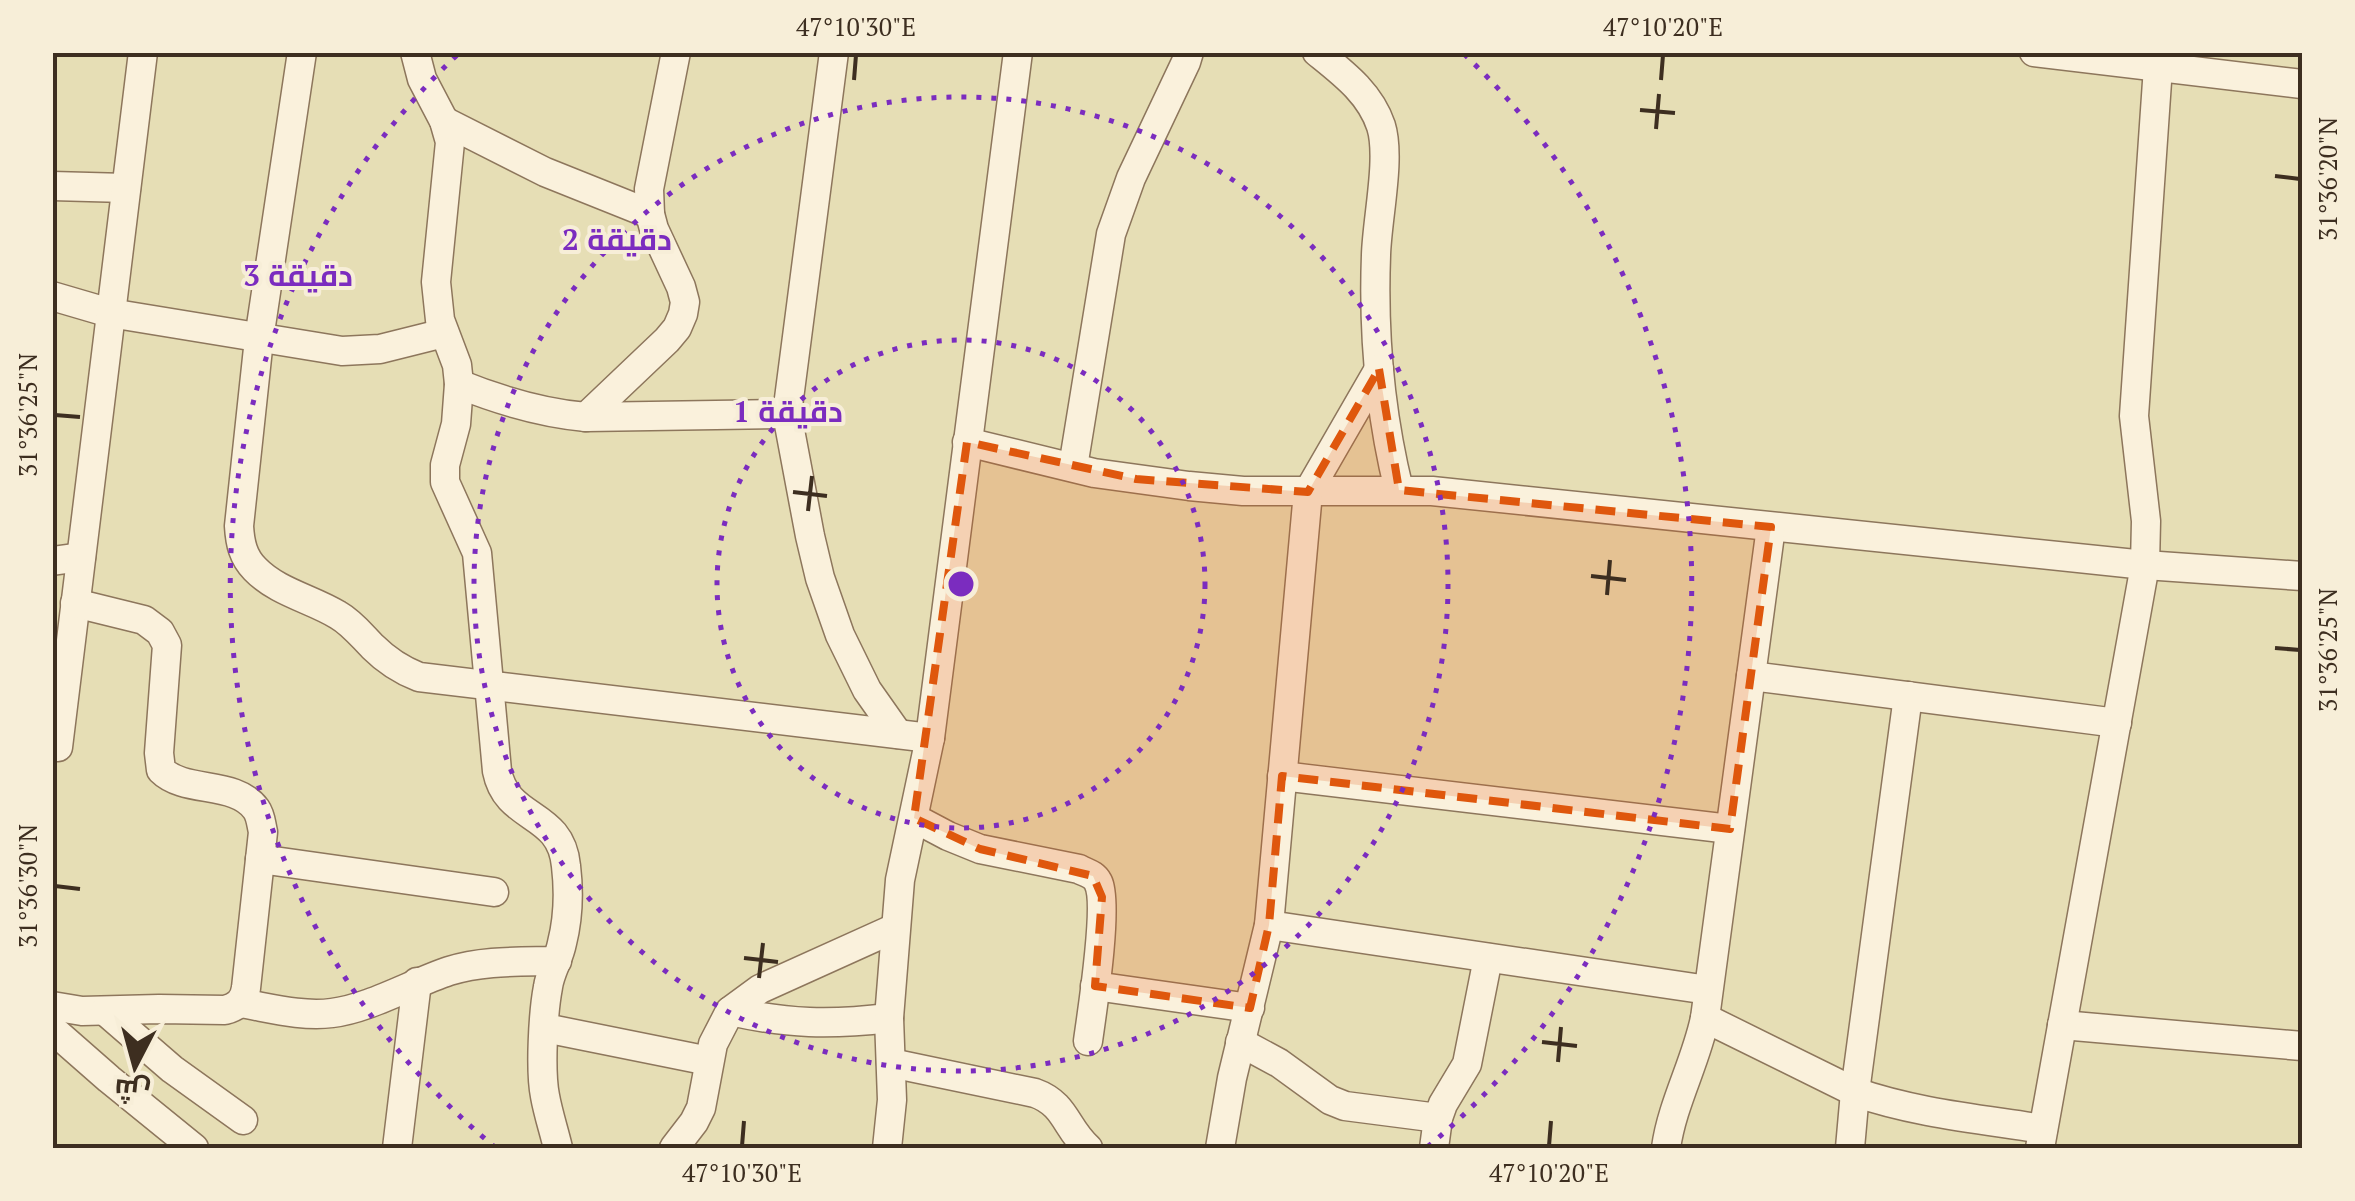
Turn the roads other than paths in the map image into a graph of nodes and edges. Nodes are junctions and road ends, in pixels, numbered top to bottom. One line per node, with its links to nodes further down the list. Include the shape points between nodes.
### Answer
1 (143, 52): 14 (street)
2 (302, 52): 19 (street)
3 (415, 52): 12 (street)
4 (676, 52): 15 (street)
5 (834, 52): 22 (street)
6 (1018, 52): 24 (street)
7 (1189, 52): 25 (street, via 1111,234)
8 (1317, 52): 20 (street, via 1371,102 1382,130)
9 (2034, 52): 10 (street)
10 (2158, 67): 11 (street); 31 (street, via 2134,416)
11 (2302, 84)
12 (444, 121): 15 (street); 18 (street, via 450,151 436,282)
13 (52, 186): 14 (street)
14 (126, 188): 17 (street)
15 (650, 214): 23 (street, via 681,287 684,314 667,340)
16 (52, 296): 17 (street)
17 (110, 313): 19 (street); 29 (street)
18 (444, 333): 19 (street, via 364,351); 21 (street)
19 (260, 339): 35 (street, via 239,526 247,560 279,586 341,616 401,670)
20 (1379, 369): 26 (street); 27 (street)
21 (459, 384): 23 (street, via 520,406); 35 (street, via 444,482 477,553)
22 (787, 414): 23 (street); 38 (street, via 820,578 867,690)
23 (586, 416)
24 (968, 442): 25 (street); 39 (street)
25 (1073, 468): 27 (street, via 1189,486)
26 (1398, 490): 27 (street); 28 (street)
27 (1308, 492): 41 (street)
28 (1771, 527): 31 (street); 34 (street)
29 (81, 557): 30 (street); 33 (street)
30 (52, 560)
31 (2146, 565): 32 (street); 37 (street)
32 (2302, 576)
33 (75, 603): 40 (street); 44 (street, via 144,620 160,632 168,644 161,770 254,806 263,832)
34 (1751, 676): 36 (street); 43 (street)
35 (488, 687): 38 (street); 49 (street, via 499,784 563,847 567,907)
36 (1908, 696): 37 (street); 67 (street)
37 (2116, 724): 59 (street)
38 (898, 734): 39 (street)
39 (930, 738): 42 (street)
40 (58, 747)
41 (1282, 776): 43 (street); 46 (street)
42 (914, 818): 47 (street); 51 (street, via 980,849 1093,876 1102,897)
43 (1730, 829): 53 (street)
44 (260, 859): 45 (street); 52 (street)
45 (494, 892)
46 (1269, 925): 48 (street); 55 (street)
47 (895, 928): 57 (street, via 760,989); 58 (street)
48 (1488, 958): 53 (street); 68 (street, via 1467,1064)
49 (557, 961): 50 (street, via 482,963); 60 (street)
50 (417, 982): 52 (street, via 338,1012); 72 (street)
51 (1095, 986): 55 (street); 62 (street)
52 (240, 1003): 56 (street, via 225,1010)
53 (1707, 1004): 67 (street); 79 (street)
54 (52, 1006): 56 (street)
55 (1250, 1008): 63 (street)
56 (106, 1011): 69 (street)
57 (730, 1011): 58 (street, via 809,1024); 65 (street)
58 (889, 1018): 66 (street)
59 (2062, 1025): 64 (street); 70 (street)
60 (545, 1028): 65 (street); 73 (street, via 544,1094)
61 (52, 1029): 71 (street)
62 (1088, 1041)
63 (1240, 1042): 68 (street, via 1345,1106); 77 (street)
64 (2302, 1046)
65 (709, 1061): 74 (street, via 700,1108)
66 (891, 1063): 75 (street); 76 (street, via 1049,1098)
67 (1855, 1092): 70 (street); 80 (street)
68 (1438, 1118): 78 (street)
69 (243, 1120)
70 (2042, 1138)
71 (194, 1148)
72 (397, 1148)
73 (558, 1148)
74 (674, 1148)
75 (888, 1148)
76 (1088, 1148)
77 (1220, 1148)
78 (1434, 1148)
79 (1666, 1148)
80 (1850, 1148)

